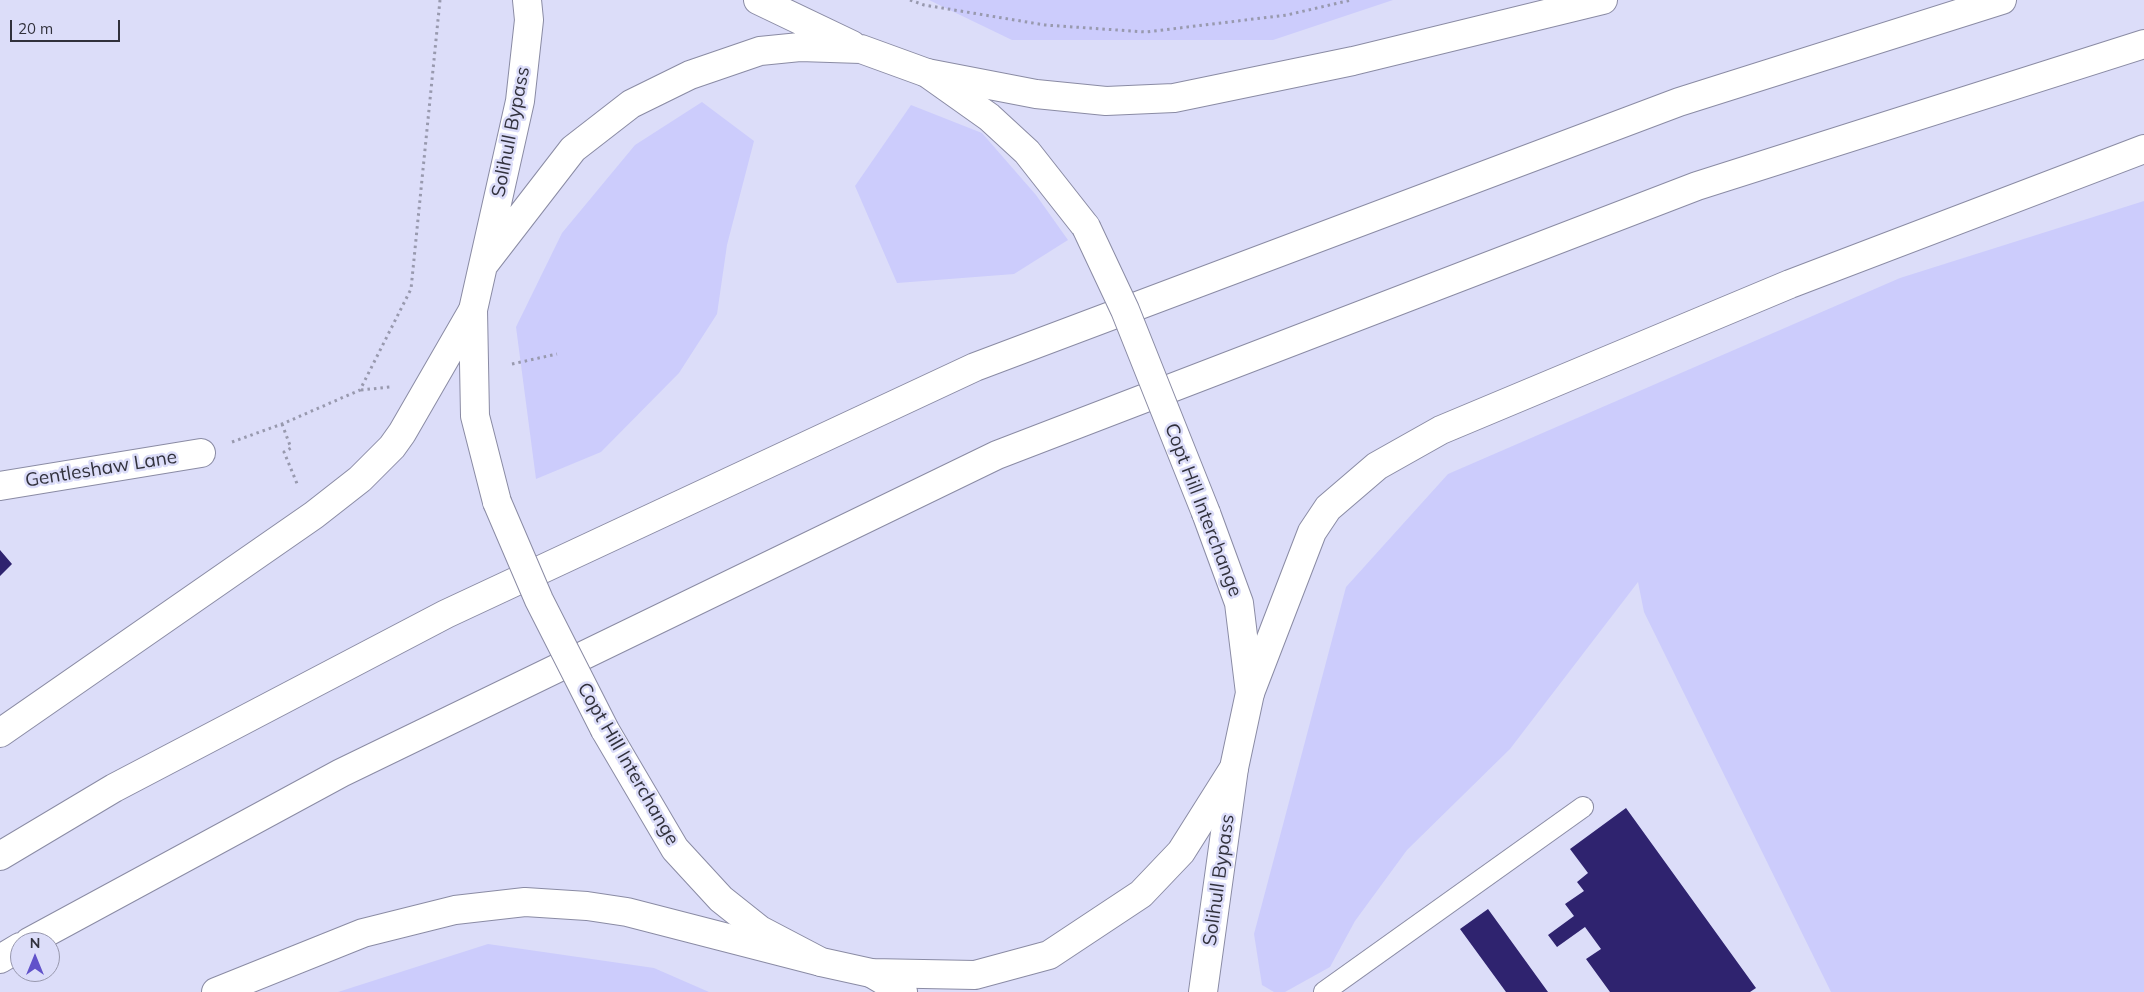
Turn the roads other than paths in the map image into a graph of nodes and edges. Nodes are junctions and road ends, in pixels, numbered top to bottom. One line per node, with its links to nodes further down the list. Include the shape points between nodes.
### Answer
1 (527, 0): 9 (main road, Solihull Bypass, via 529,20 520,101)
2 (758, 0): 6 (main road)
3 (1603, 0): 7 (main road, via 1353,61 1174,98 1106,101 1036,94)
4 (2002, 0): 17 (main road, via 1679,102 975,367 446,614 114,788)
5 (2144, 44): 18 (main road, via 1697,186 997,455 341,773)
6 (860, 48): 7 (main road, Copt Hill Interchange); 9 (main road, Copt Hill Interchange, via 800,47 760,51 690,75 631,104 573,149)
7 (927, 73): 13 (main road, Copt Hill Interchange, bridge, via 989,117 1027,152 1086,227 1125,310 1239,603)
8 (2144, 149): 13 (main road, via 1790,284 1441,430 1378,466 1328,508 1312,532)
9 (485, 263): 10 (main road, Copt Hill Interchange)
10 (473, 310): 14 (main road, via 402,433 360,479 314,515); 19 (main road, Copt Hill Interchange, bridge, via 475,416 497,502 539,600 605,730 675,849 721,899 760,930)
11 (202, 454): 12 (main road, Gentleshaw Lane)
12 (0, 486)
13 (1250, 692): 15 (main road, Copt Hill Interchange)
14 (0, 733)
15 (1234, 768): 20 (main road, Copt Hill Interchange, via 1181,852 1141,894 1049,955 975,976); 23 (main road, Solihull Bypass)
16 (1583, 807): 24 (lane)
17 (0, 856)
18 (47, 932)
19 (821, 962): 20 (main road, Copt Hill Interchange); 21 (main road, via 627,912 525,902 456,910 363,933)
20 (871, 973): 22 (main road)
21 (216, 992)
22 (903, 992)
23 (1203, 992)
24 (1324, 992)

